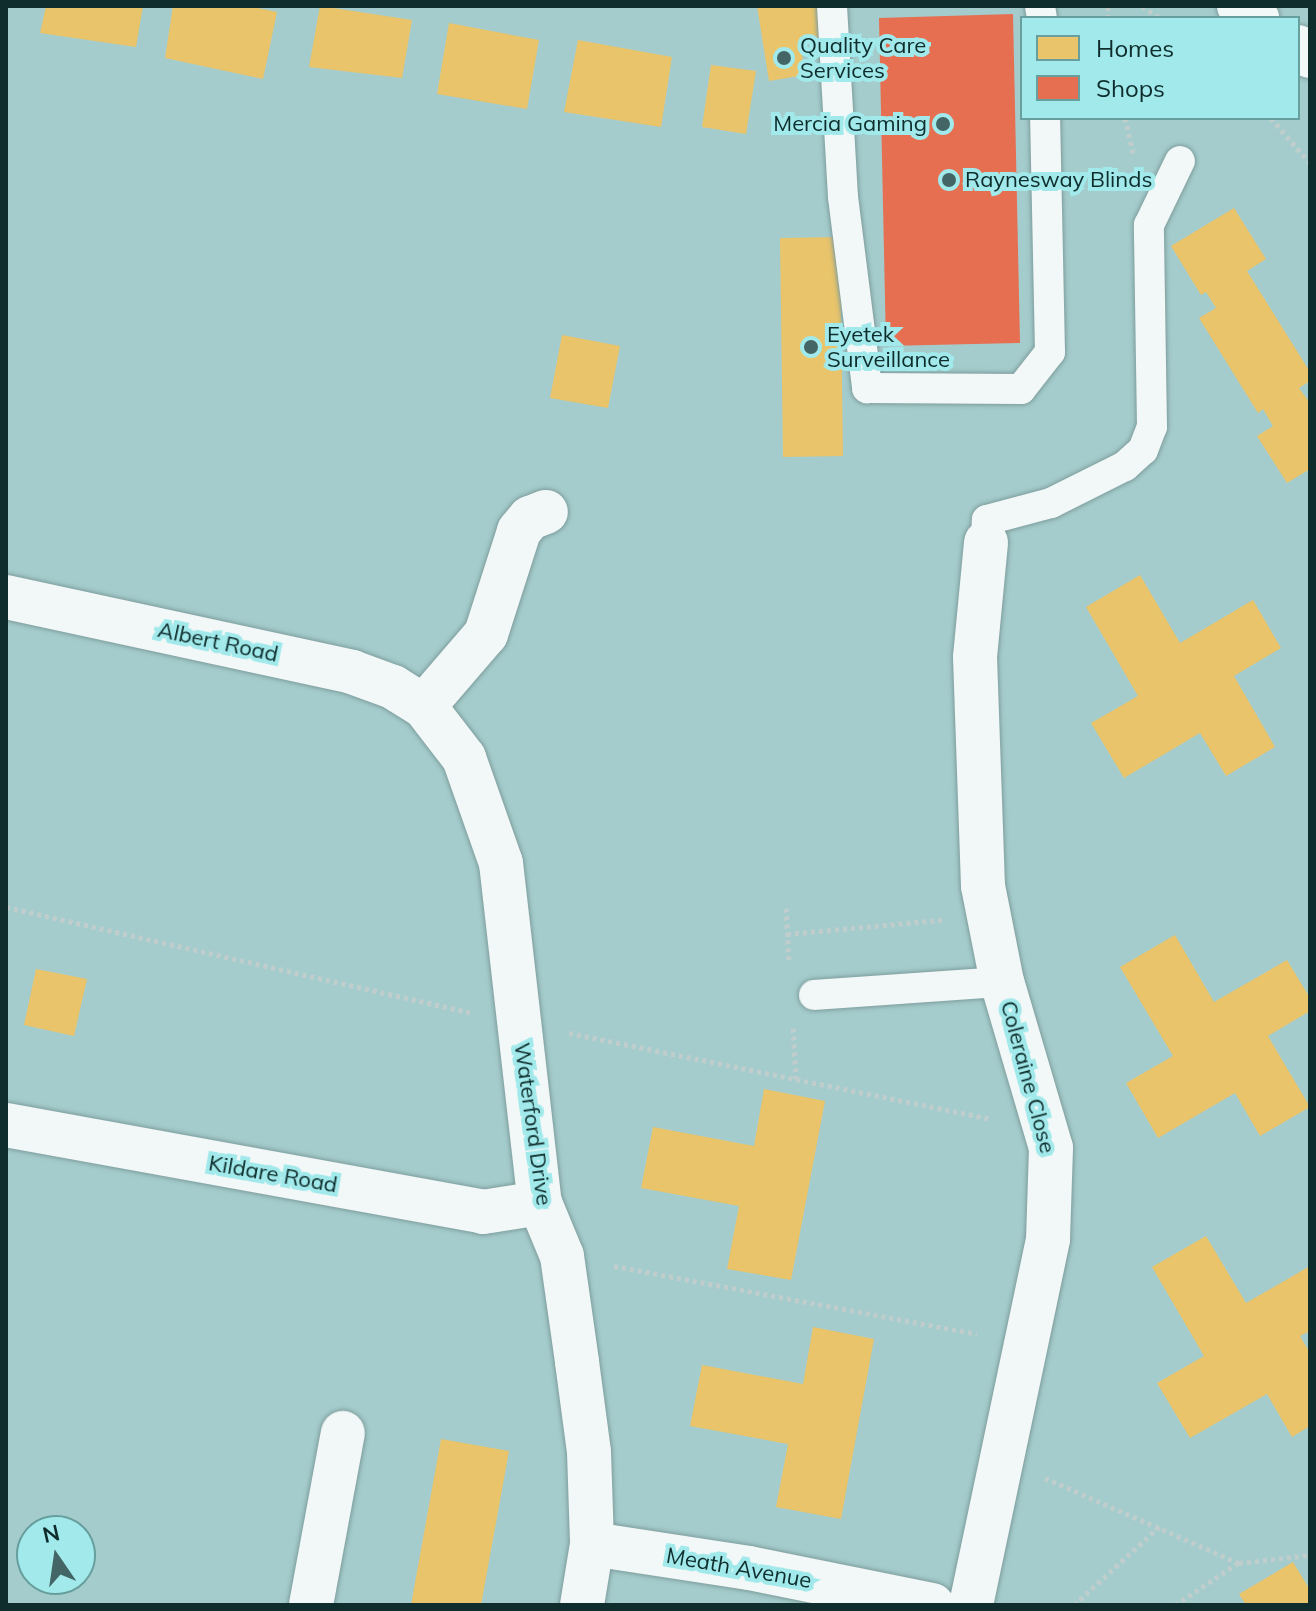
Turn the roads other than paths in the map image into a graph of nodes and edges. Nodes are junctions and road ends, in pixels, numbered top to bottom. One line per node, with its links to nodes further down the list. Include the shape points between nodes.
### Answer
1 (832, 6): 2 (lane, via 843,197 867,388 1021,389 1050,352)
2 (1045, 120)
3 (1180, 161): 5 (lane, via 1149,225 1152,427 1143,450 1125,466 1051,503 987,520)
4 (546, 512): 7 (street, via 530,518 519,531 486,634)
5 (986, 543): 8 (street, Coleraine Close, via 975,657 983,886)
6 (6, 597): 7 (street, Albert Road, via 352,672)
7 (424, 706): 11 (street, Waterford Drive, via 464,758 501,863)
8 (1002, 982): 9 (lane); 17 (street, Coleraine Close, via 1051,1148 1048,1239)
9 (814, 995)
10 (6, 1125): 11 (street, Kildare Road, via 483,1212)
11 (540, 1203): 13 (street, Waterford Drive, via 562,1256 589,1452)
12 (343, 1433): 14 (street)
13 (592, 1544): 15 (street, Waterford Drive); 16 (street, Meath Avenue, via 749,1568)
14 (311, 1605)
15 (582, 1605)
16 (932, 1605)
17 (971, 1605)

